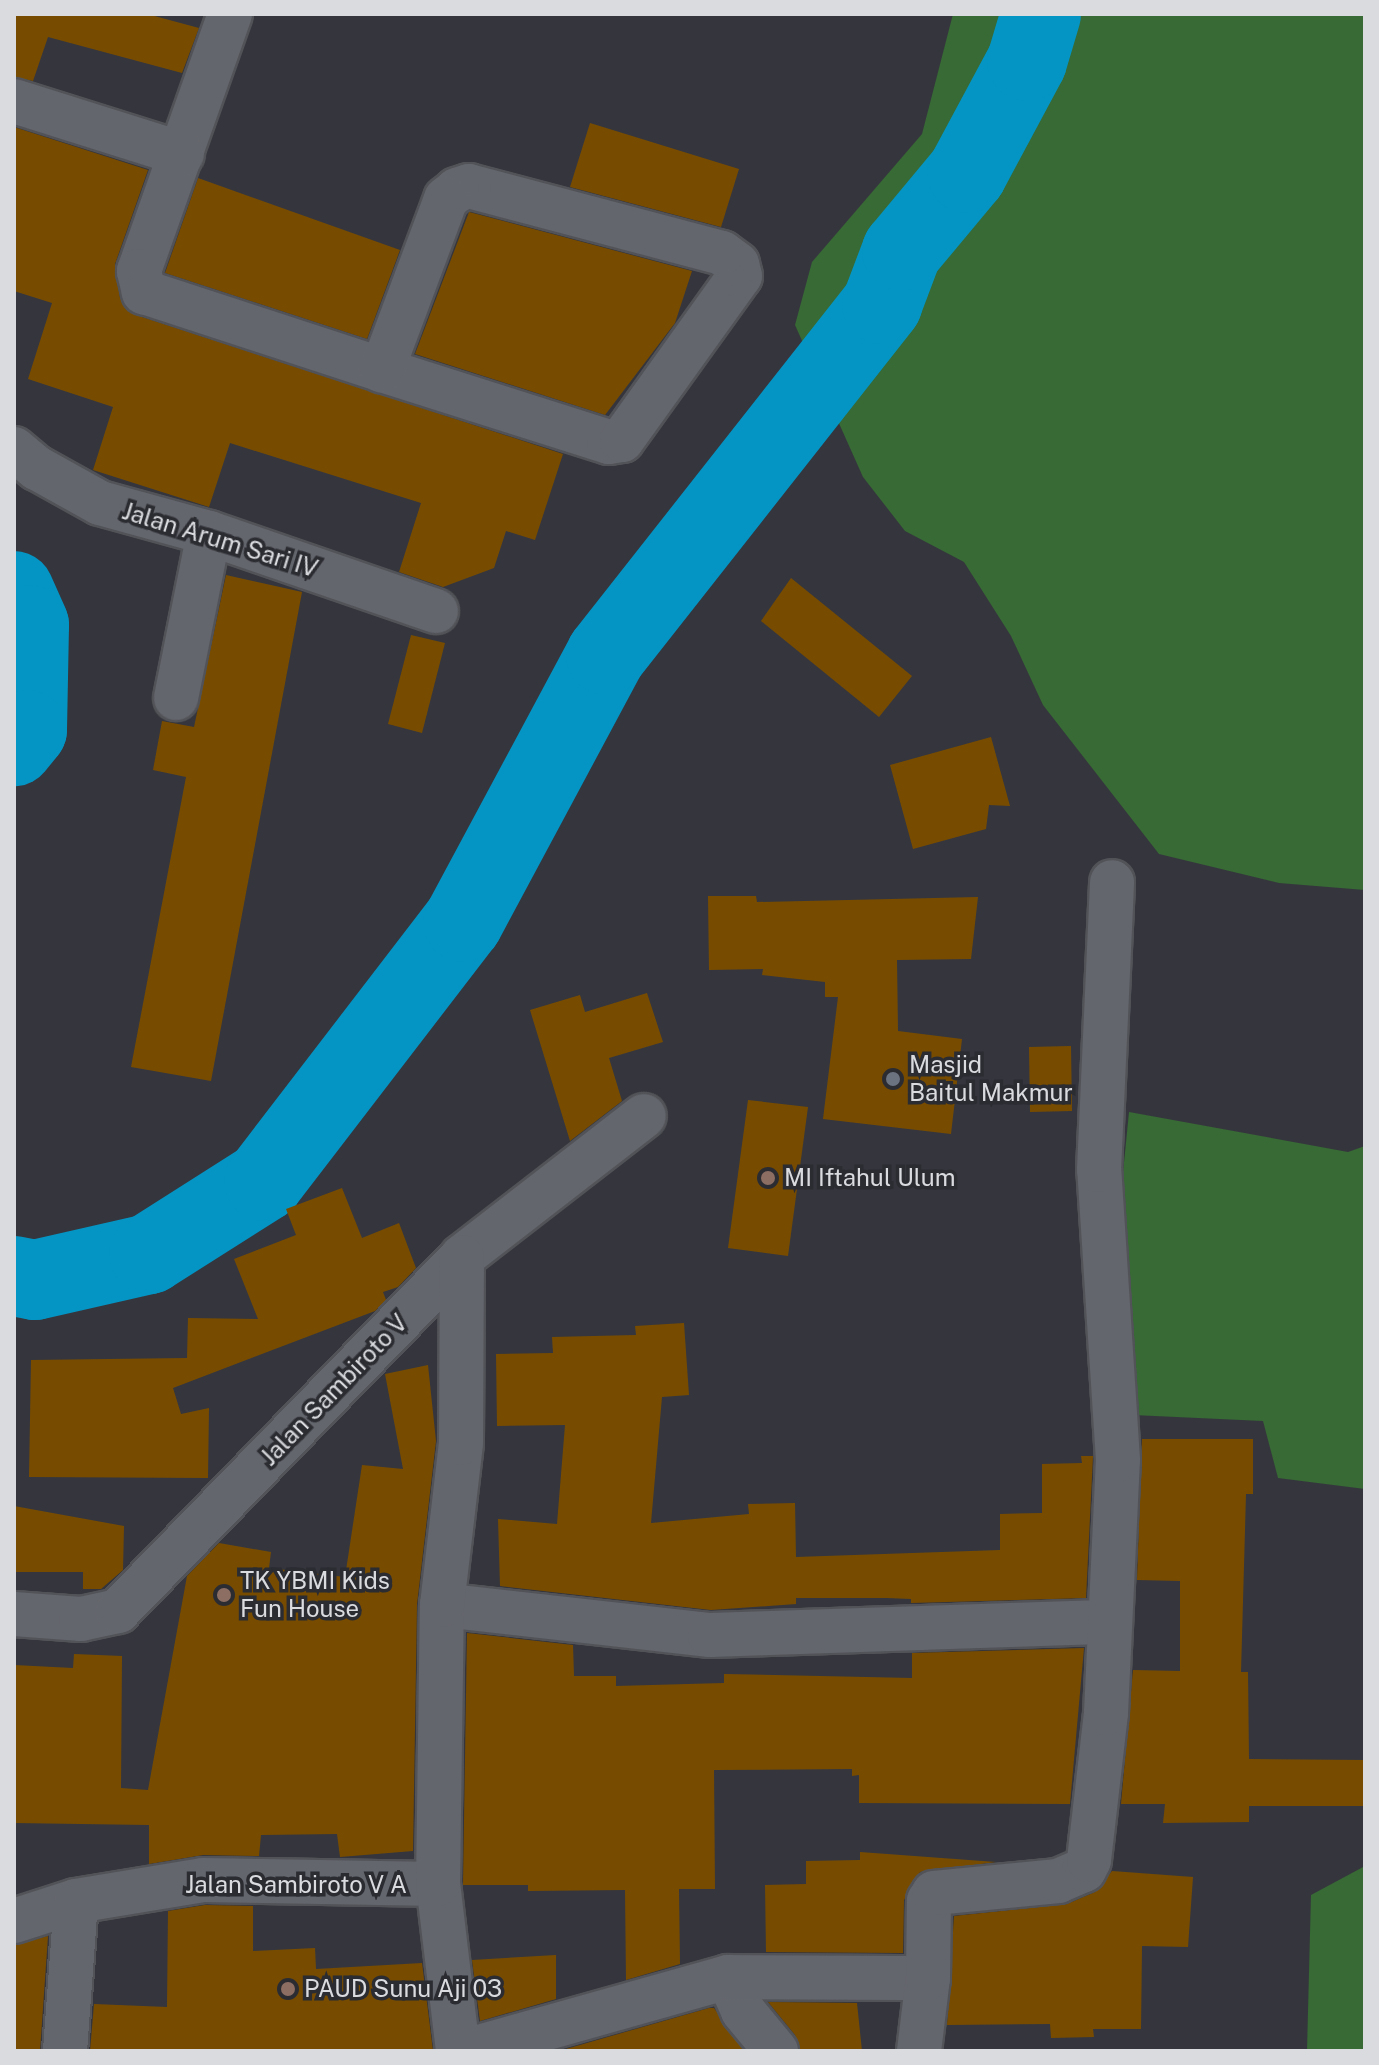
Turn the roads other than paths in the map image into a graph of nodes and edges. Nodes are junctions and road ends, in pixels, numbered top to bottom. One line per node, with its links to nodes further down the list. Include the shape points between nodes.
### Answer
1 (230, 14): 3 (street)
2 (14, 101): 3 (street)
3 (182, 154): 4 (street, via 139,271 144,292)
4 (382, 370): 4 (street, via 446,199 469,186 722,253 737,264 740,276 622,440 609,442)
5 (14, 449): 6 (street, Jalan Arum Sari IV, via 100,503)
6 (209, 533): 7 (street, Jalan Arum Sari IV); 8 (street)
7 (436, 611)
8 (176, 698)
9 (1112, 882): 14 (street, via 1099,1170 1118,1460)
10 (644, 1116): 11 (street, Jalan Sambiroto V)
11 (462, 1257): 12 (street, via 461,1443); 13 (street, Jalan Sambiroto V, via 118,1611 81,1619)
12 (442, 1605): 14 (street, via 710,1635); 15 (street)
13 (14, 1614)
14 (1110, 1622): 19 (street, via 1084,1870 1058,1881 934,1893 929,1901)
15 (438, 1884): 16 (street, Jalan Sambiroto V A, via 203,1880); 21 (street)
16 (76, 1901): 17 (street, Jalan Sambiroto V A); 20 (street)
17 (14, 1921)
18 (728, 1977): 19 (street); 22 (street); 23 (street, via 743,2011)
19 (928, 1978): 24 (street)
20 (65, 2051)
21 (458, 2051)
22 (465, 2051)
23 (776, 2051)
24 (919, 2051)

